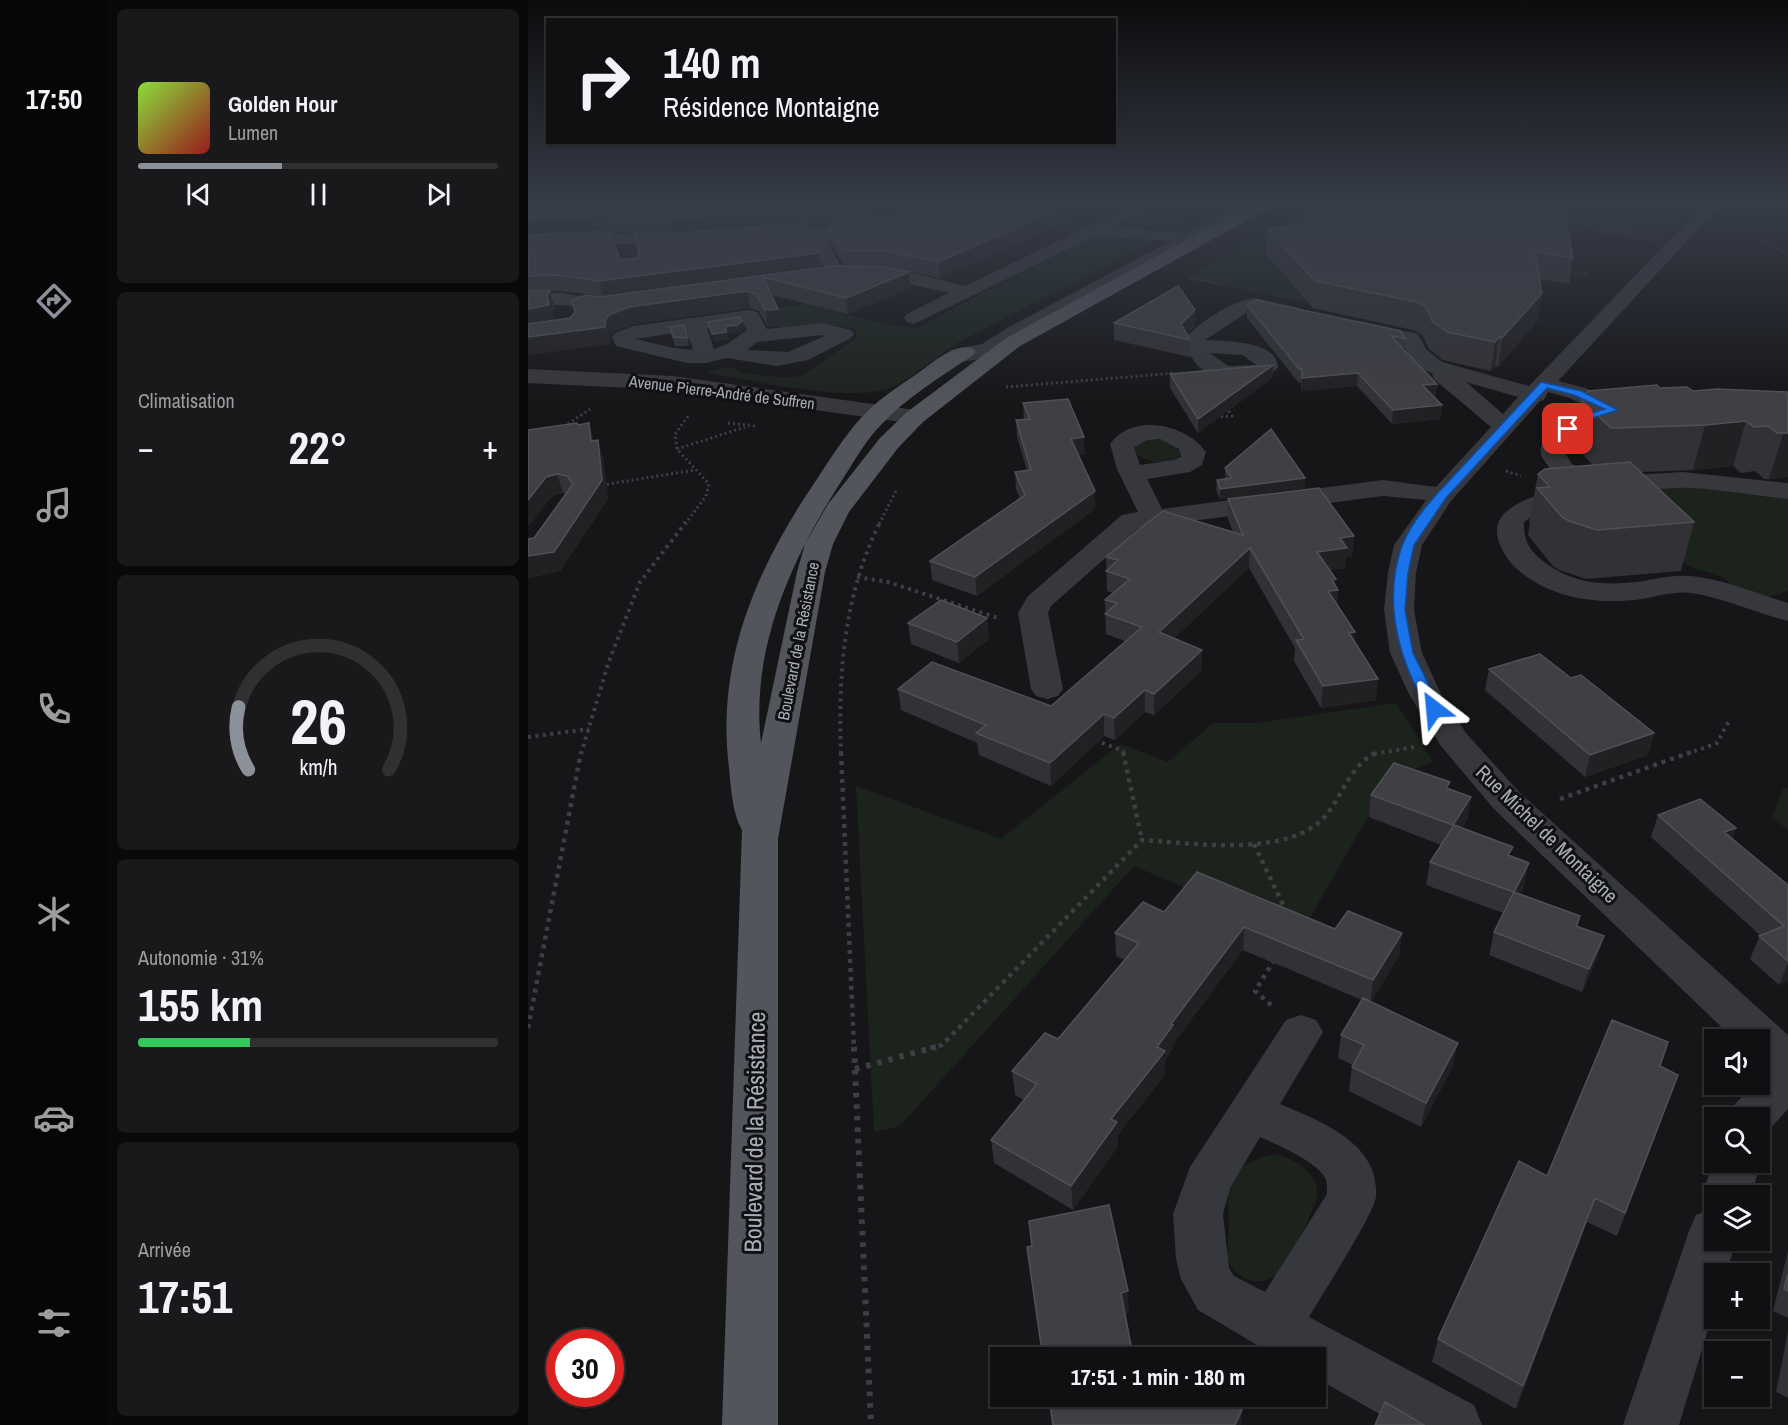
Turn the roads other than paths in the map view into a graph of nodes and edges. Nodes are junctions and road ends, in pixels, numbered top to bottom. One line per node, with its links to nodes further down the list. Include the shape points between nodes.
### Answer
1 (835, 270): 7 (street)
2 (1010, 270): 9 (street)
3 (1115, 270): 22 (main road, Boulevard de la Résistance)
4 (1128, 270): 21 (street, via 1016,331)
5 (1144, 270): 21 (main road, Boulevard de la Résistance)
6 (1650, 270): 28 (street, Rue Michel de Montaigne)
7 (837, 274): 8 (street); 9 (street, via 887,273)
8 (814, 277)
9 (968, 291): 14 (street)
10 (528, 300): 12 (street, via 562,299)
11 (630, 302): 12 (street)
12 (585, 304): 15 (street, via 564,312)
13 (1313, 317): 19 (street, via 1250,304 1197,336)
14 (914, 318)
15 (566, 320)
16 (1336, 322): 24 (street, via 1411,338 1417,352)
17 (695, 324): 18 (street, via 750,316 758,332); 23 (street); 23 (street, via 633,332 622,338 623,342 682,358)
18 (750, 338): 20 (street); 20 (street, via 822,329 844,334 807,355 782,361)
19 (1196, 346): 19 (street, via 1206,370 1232,374 1267,367 1267,362 1248,349)
20 (728, 352): 23 (street)
21 (988, 354): 22 (street); 31 (main road, Boulevard de la Résistance)
22 (959, 355): 31 (main road, Boulevard de la Résistance)
23 (706, 357): 27 (street, via 679,375)
24 (1434, 367): 28 (street); 32 (street)
25 (528, 376): 27 (street, Avenue Pierre-André de Suffren, via 584,377)
26 (528, 389): 27 (street, Avenue Pierre-André de Suffren)
27 (678, 390): 31 (street, Avenue Pierre-André de Suffren, via 710,400); 31 (street, Avenue Pierre-André de Suffren, via 816,404)
28 (1540, 390): 29 (street, via 1577,393); 32 (street, Rue Michel de Montaigne)
29 (1613, 410): 30 (street); 34 (street, via 1587,417 1555,442 1552,453 1557,464)
30 (1639, 414)
31 (890, 422): 40 (main road, Boulevard de la Résistance, via 819,544); 40 (main road, Boulevard de la Résistance, via 810,507 770,586 743,688 748,775)
32 (1505, 427): 36 (street, Rue Michel de Montaigne)
33 (1133, 474): 33 (street, via 1121,449 1122,444 1139,435 1164,433 1183,438 1194,452 1193,460 1181,467); 37 (street)
34 (1582, 479): 35 (street, via 1635,484 1691,481); 38 (street, via 1578,492 1528,507 1516,513 1510,524 1511,539 1518,553 1551,580 1569,588 1618,593 1684,583)
35 (1788, 491)
36 (1442, 496): 37 (street, via 1383,489); 42 (street, Rue Michel de Montaigne, via 1408,545 1402,573 1399,610 1406,653 1425,694 1454,739 1521,813)
37 (1153, 516): 39 (street, via 1131,521 1038,602 1033,613)
38 (1788, 612)
39 (1047, 689)
40 (759, 839): 48 (main road, Boulevard de la Résistance)
41 (1301, 1032): 45 (street)
42 (1788, 1062)
43 (1788, 1084): 44 (street)
44 (1761, 1107)
45 (1251, 1112): 47 (street, via 1207,1182 1198,1214 1201,1259 1216,1293); 47 (street, via 1325,1148 1343,1164 1351,1181 1352,1198)
46 (1708, 1251): 50 (street)
47 (1274, 1326): 49 (street)
48 (750, 1425)
49 (1454, 1425)
50 (1651, 1425)

